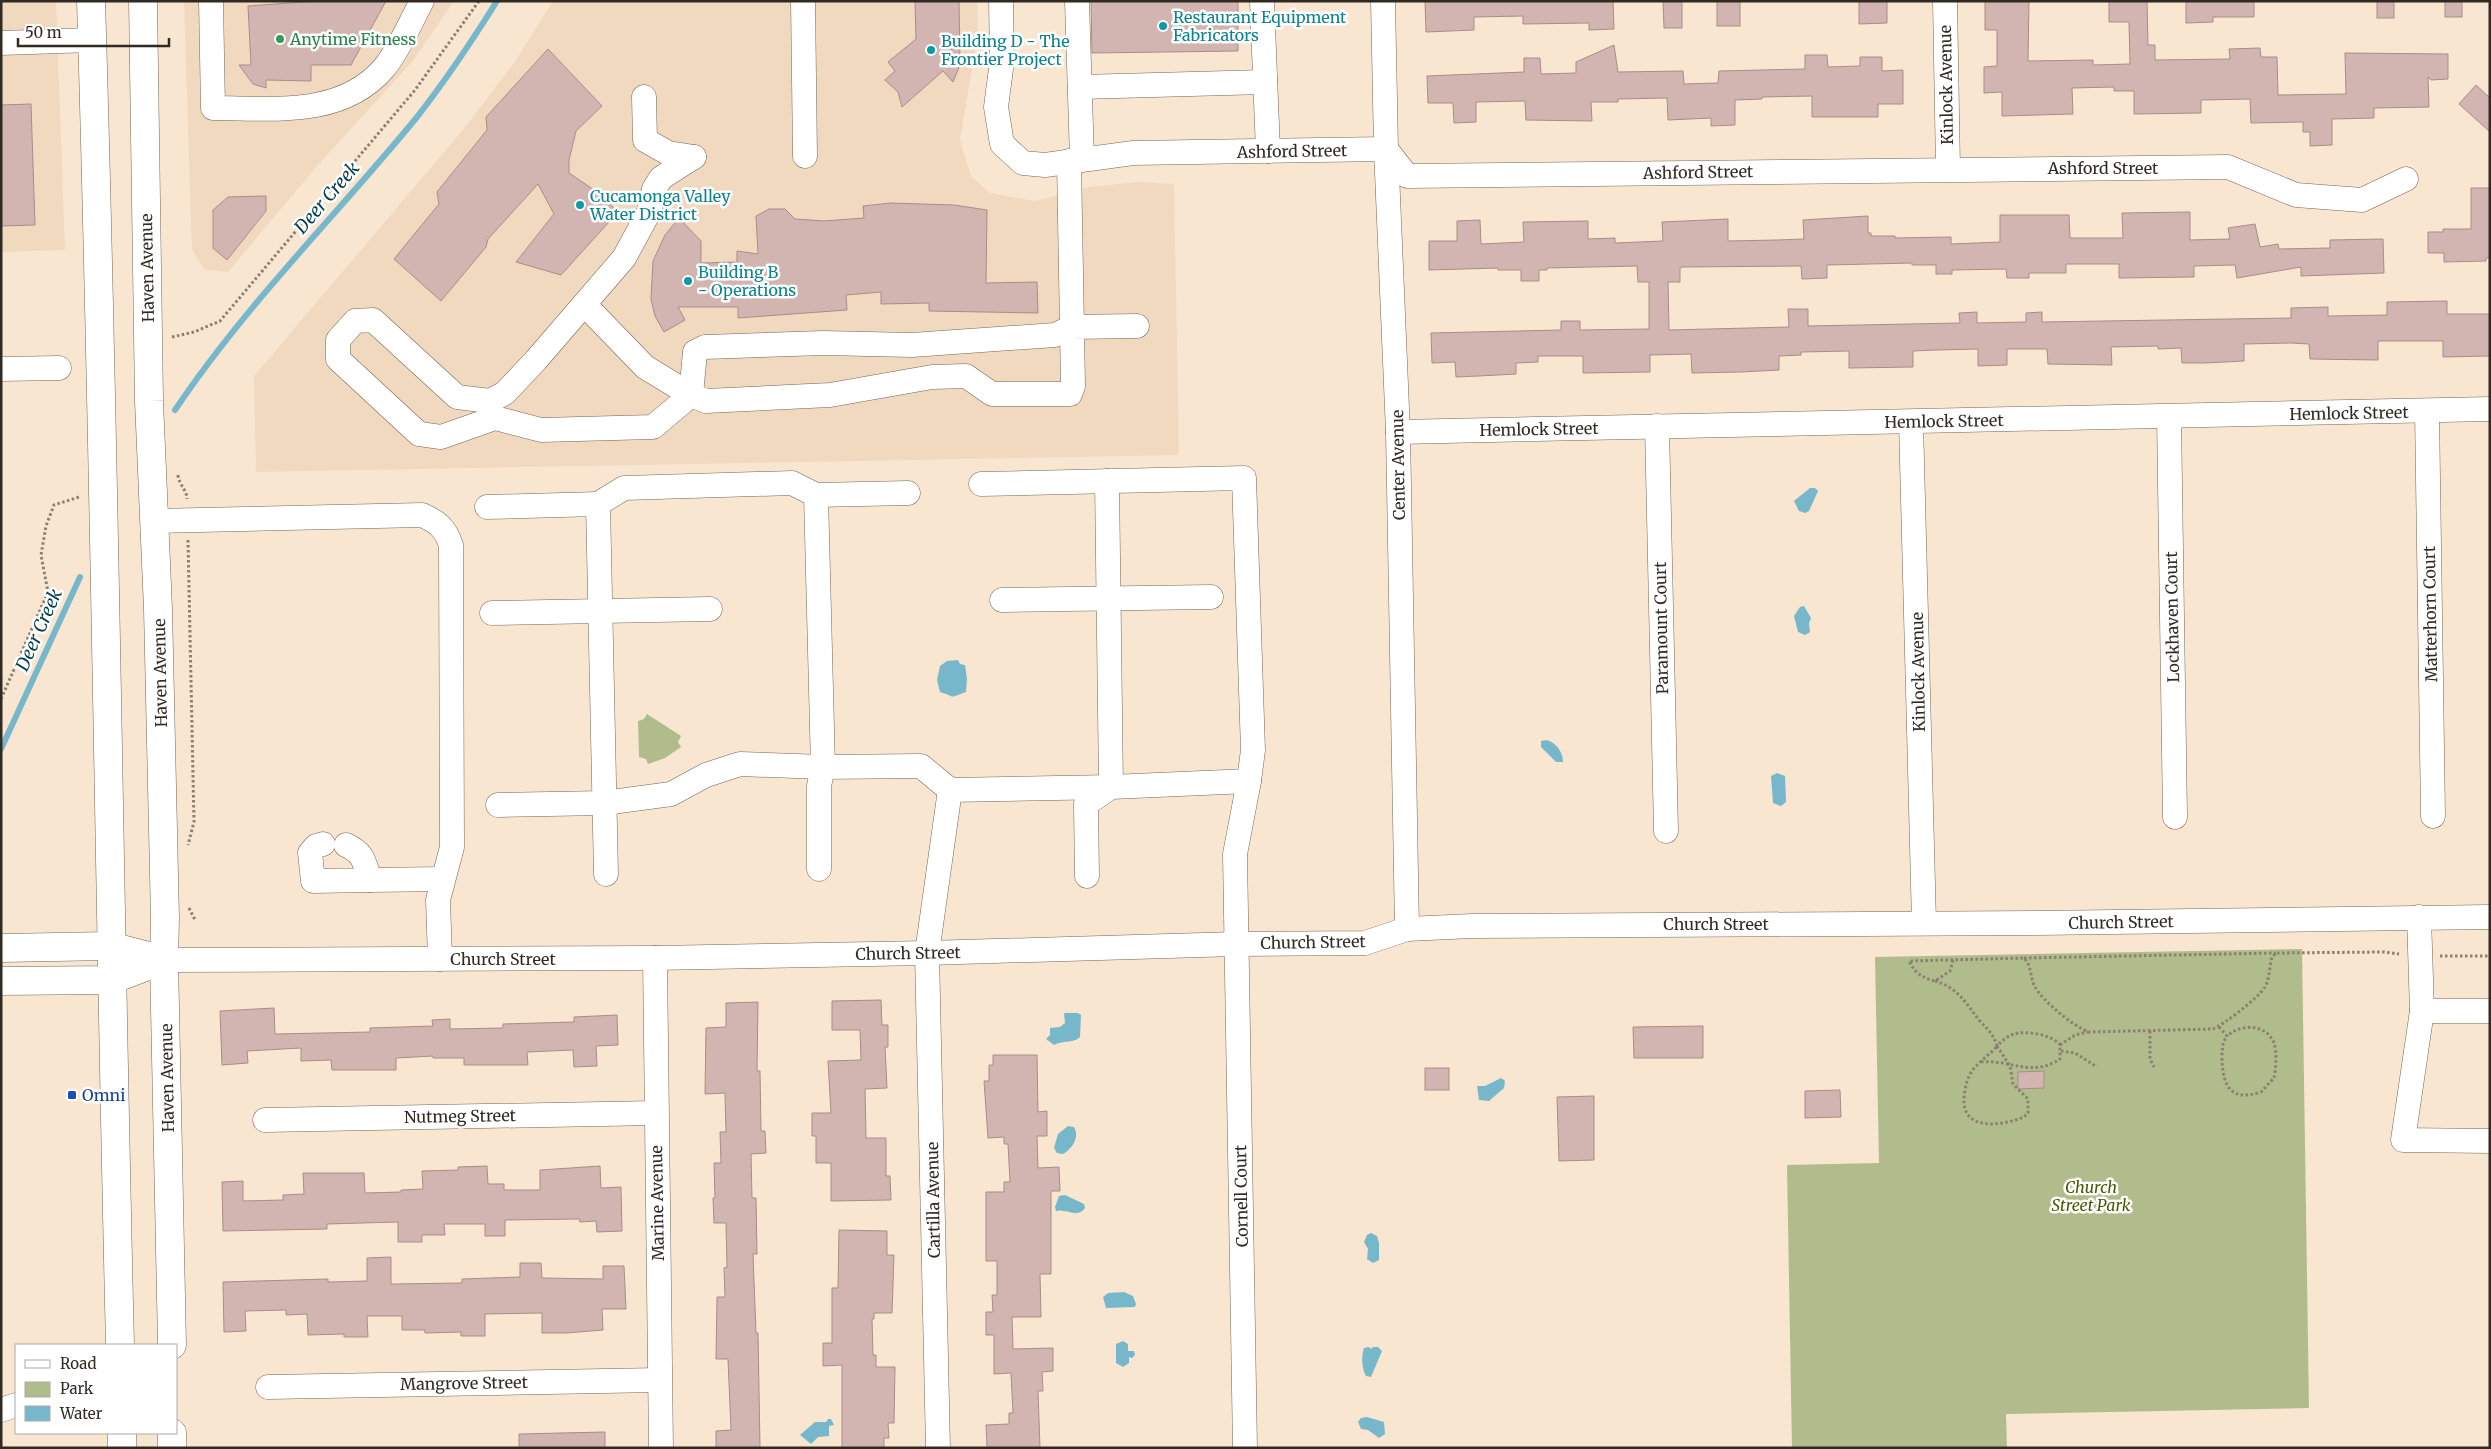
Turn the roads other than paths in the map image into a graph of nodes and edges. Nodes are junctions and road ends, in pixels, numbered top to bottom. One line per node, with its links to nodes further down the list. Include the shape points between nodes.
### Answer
1 (91, 1): 11 (main road)
2 (143, 1): 41 (main road, Haven Avenue)
3 (211, 1): 4 (street, via 213,108 304,107 334,102 364,87 385,67)
4 (422, 1)
5 (804, 1): 18 (street)
6 (1001, 1): 19 (street, Ashford Street, via 1002,61 996,107 1002,144 1023,163 1045,165)
7 (1077, 1): 14 (street)
8 (1262, 1): 13 (street)
9 (1383, 1): 16 (street, Center Avenue)
10 (1945, 1): 20 (street, Kinlock Avenue)
11 (92, 40): 12 (street); 69 (main road)
12 (1, 43)
13 (1265, 82): 14 (street); 17 (street)
14 (1080, 87): 19 (street)
15 (644, 97): 22 (street, via 645,140 668,153 694,157 661,178 654,189 650,212 624,258)
16 (1386, 149): 17 (street, Ashford Street); 20 (street, Ashford Street, via 1407,176); 34 (street, Center Avenue)
17 (1268, 151): 19 (street, Ashford Street, via 1133,153)
18 (805, 156)
19 (1075, 160): 23 (street)
20 (1948, 169): 21 (street, Ashford Street, via 2228,167 2296,195 2362,200)
21 (2406, 179)
22 (584, 305): 27 (street, via 645,367); 29 (street)
23 (1072, 326): 24 (street); 27 (street, via 1055,335 912,346 823,343 706,347 695,352); 27 (street, via 1074,386 1070,394 992,394 966,376 932,377 830,395 706,401)
24 (1137, 326)
25 (59, 368): 26 (street)
26 (1, 369)
27 (692, 395): 29 (street, via 653,427 541,430)
28 (2490, 409): 30 (street, Hemlock Street)
29 (493, 410): 29 (street, via 457,397 373,320 355,321 338,340 338,359 419,434 441,437)
30 (2427, 412): 31 (street, Hemlock Street); 54 (street, Matterhorn Court)
31 (2169, 417): 32 (street, Hemlock Street); 55 (street, Lockhaven Court)
32 (1911, 422): 33 (street, Hemlock Street); 66 (street, Kinlock Avenue)
33 (1657, 426): 34 (street, Hemlock Street); 56 (street, Paramount Court)
34 (1398, 432): 67 (street, Center Avenue)
35 (1107, 480): 36 (street); 44 (street); 49 (street, Cornell Court, via 1244,478 1252,750)
36 (981, 484)
37 (908, 493): 38 (street)
38 (816, 495): 39 (street, via 792,483 624,488); 48 (street)
39 (598, 504): 40 (street); 46 (street)
40 (487, 508)
41 (154, 521): 62 (street, via 422,515 436,521 446,531 451,545 452,847); 74 (main road, Haven Avenue, via 165,890)
42 (1211, 597): 44 (street)
43 (1002, 600): 44 (street)
44 (1109, 600): 50 (street)
45 (710, 609): 46 (street)
46 (600, 611): 47 (street); 52 (street)
47 (492, 613)
48 (823, 768): 51 (street, via 921,766); 52 (street, via 740,764 706,775 671,794); 59 (street, via 819,786)
49 (1249, 781): 50 (street); 68 (street, Cornell Court, via 1235,854)
50 (1111, 787): 51 (street); 61 (street, via 1086,804)
51 (950, 790): 71 (street, Cartilla Avenue)
52 (604, 803): 53 (street); 60 (street)
53 (498, 805)
54 (2433, 816)
55 (2175, 817)
56 (1666, 831)
57 (322, 844): 63 (street, via 310,853 313,881)
58 (346, 845): 63 (street, via 357,850 364,860)
59 (819, 869)
60 (606, 874)
61 (1087, 876)
62 (443, 879): 63 (street); 73 (street, via 438,900)
63 (370, 880)
64 (2419, 917): 65 (street, Church Street); 66 (street, Church Street); 78 (street)
65 (2490, 917)
66 (1924, 923): 67 (street, Church Street)
67 (1407, 929): 68 (street, Church Street, via 1365,944)
68 (1236, 944): 71 (street, Church Street); 94 (street, Cornell Court)
69 (110, 946): 70 (main road, Church Street); 74 (main road, Church Street); 75 (main road)
70 (1, 948)
71 (926, 953): 72 (street, Church Street); 93 (street, Cartilla Avenue)
72 (655, 958): 73 (street, Church Street); 79 (street, Marine Avenue)
73 (440, 959): 74 (street, Church Street)
74 (164, 960): 75 (main road, Church Street); 83 (main road, Haven Avenue)
75 (111, 980): 76 (main road, Church Street); 82 (main road)
76 (1, 982)
77 (2490, 1010): 78 (street)
78 (2422, 1011): 81 (street, via 2403,1140)
79 (656, 1113): 80 (street, Nutmeg Street); 84 (street, Marine Avenue)
80 (265, 1120)
81 (2490, 1141)
82 (120, 1344)
83 (172, 1344)
84 (659, 1380): 85 (street, Mangrove Street); 92 (street, Marine Avenue)
85 (268, 1387)
86 (15, 1405): 87 (street)
87 (1, 1410)
88 (122, 1434): 90 (main road)
89 (172, 1434): 91 (main road)
90 (122, 1448)
91 (172, 1448)
92 (661, 1448)
93 (938, 1448)
94 (1245, 1448)

